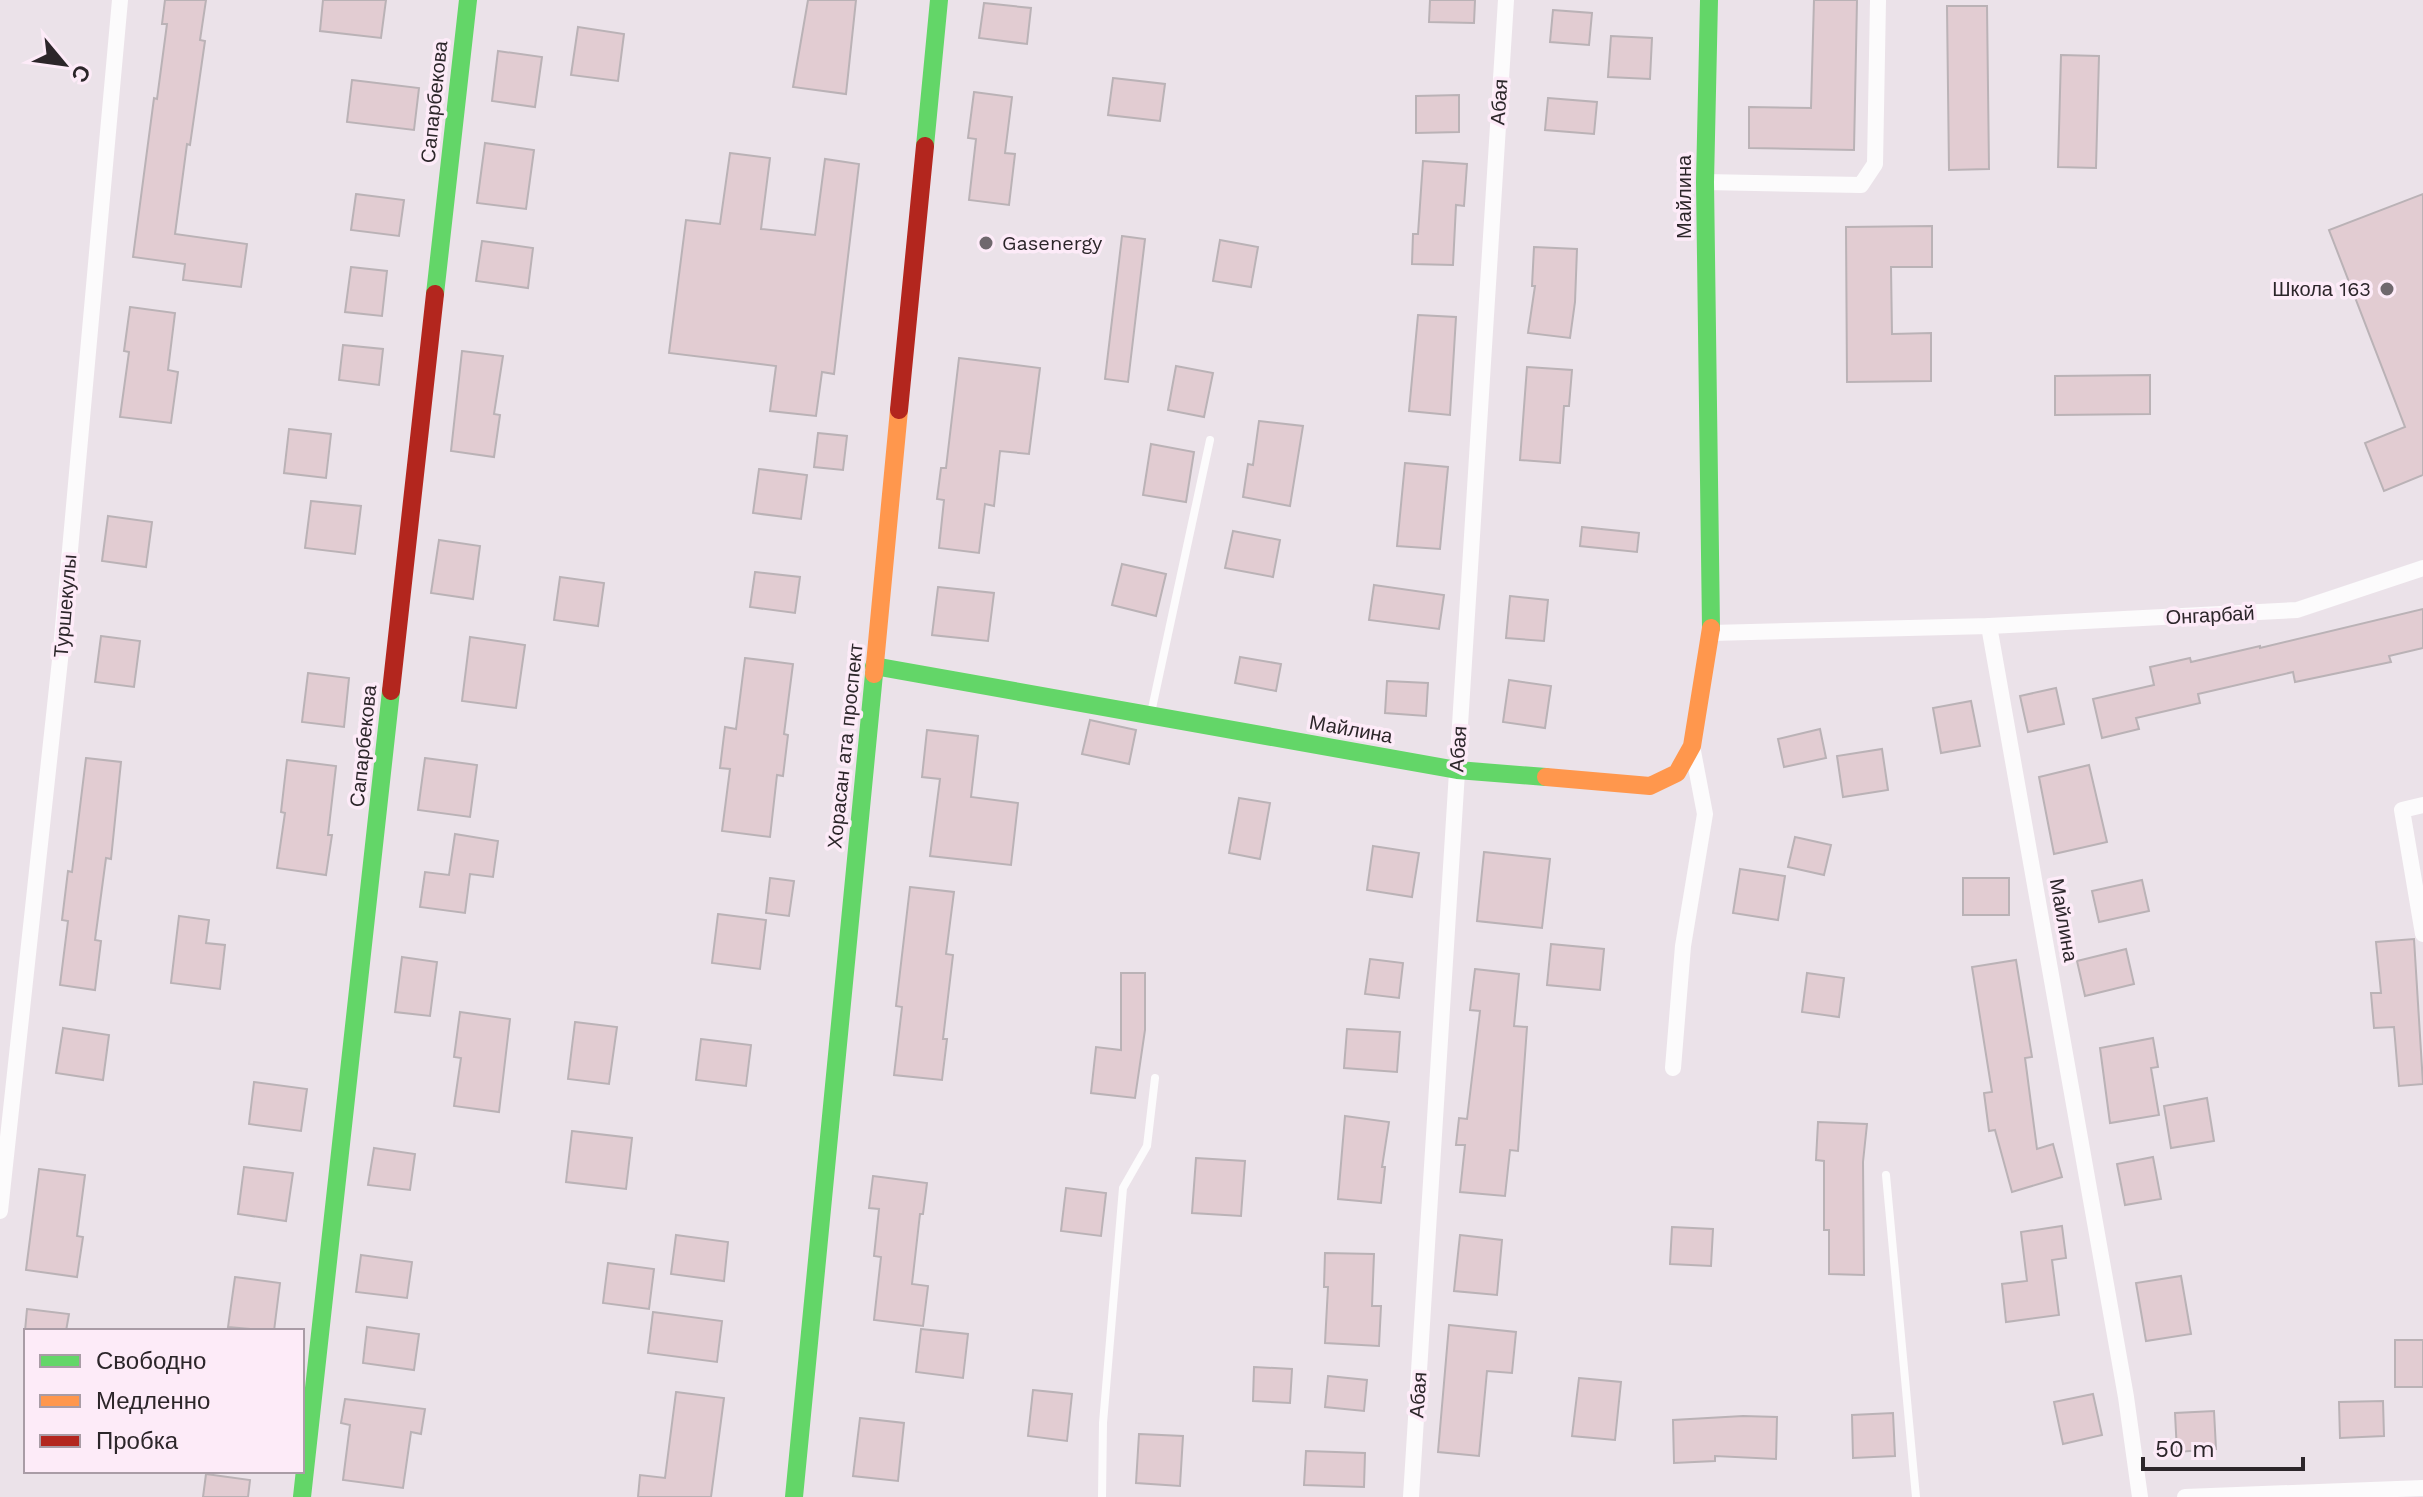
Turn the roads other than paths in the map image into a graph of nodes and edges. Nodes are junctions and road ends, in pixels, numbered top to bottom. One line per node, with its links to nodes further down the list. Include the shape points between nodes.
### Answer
1 (120, 0): 21 (street, Туршекулы, via 60,660)
2 (468, 0): 23 (street, Сапарбекова)
3 (939, 0): 12 (street, Хорасан ата проспект)
4 (1506, 0): 15 (street, Абая)
5 (1709, 0): 7 (street, Майлина)
6 (1878, 0): 7 (street, via 1875,164 1861,185)
7 (1705, 182): 11 (street, Майлина)
8 (1210, 440): 13 (lane)
9 (2423, 568): 10 (street, Онгарбай, via 2297,610)
10 (1989, 626): 11 (street); 28 (street, Майлина)
11 (1711, 633): 14 (street, Майлина)
12 (874, 666): 13 (street, Майлина); 24 (street, Хорасан ата проспект)
13 (1151, 716): 15 (street, Майлина)
14 (1692, 746): 15 (street, Майлина, via 1677,773 1650,786); 18 (street, via 1705,814 1683,946)
15 (1457, 770): 26 (street, Абая)
16 (2423, 805): 17 (street, via 2402,810)
17 (2423, 934)
18 (1673, 1068)
19 (1155, 1078): 25 (lane, via 1147,1146 1123,1188 1103,1423)
20 (1886, 1175): 27 (lane)
21 (0, 1211)
22 (2423, 1488): 29 (street)
23 (302, 1497)
24 (794, 1497)
25 (1102, 1497)
26 (1411, 1497)
27 (1916, 1497)
28 (2140, 1497)
29 (2185, 1497)

